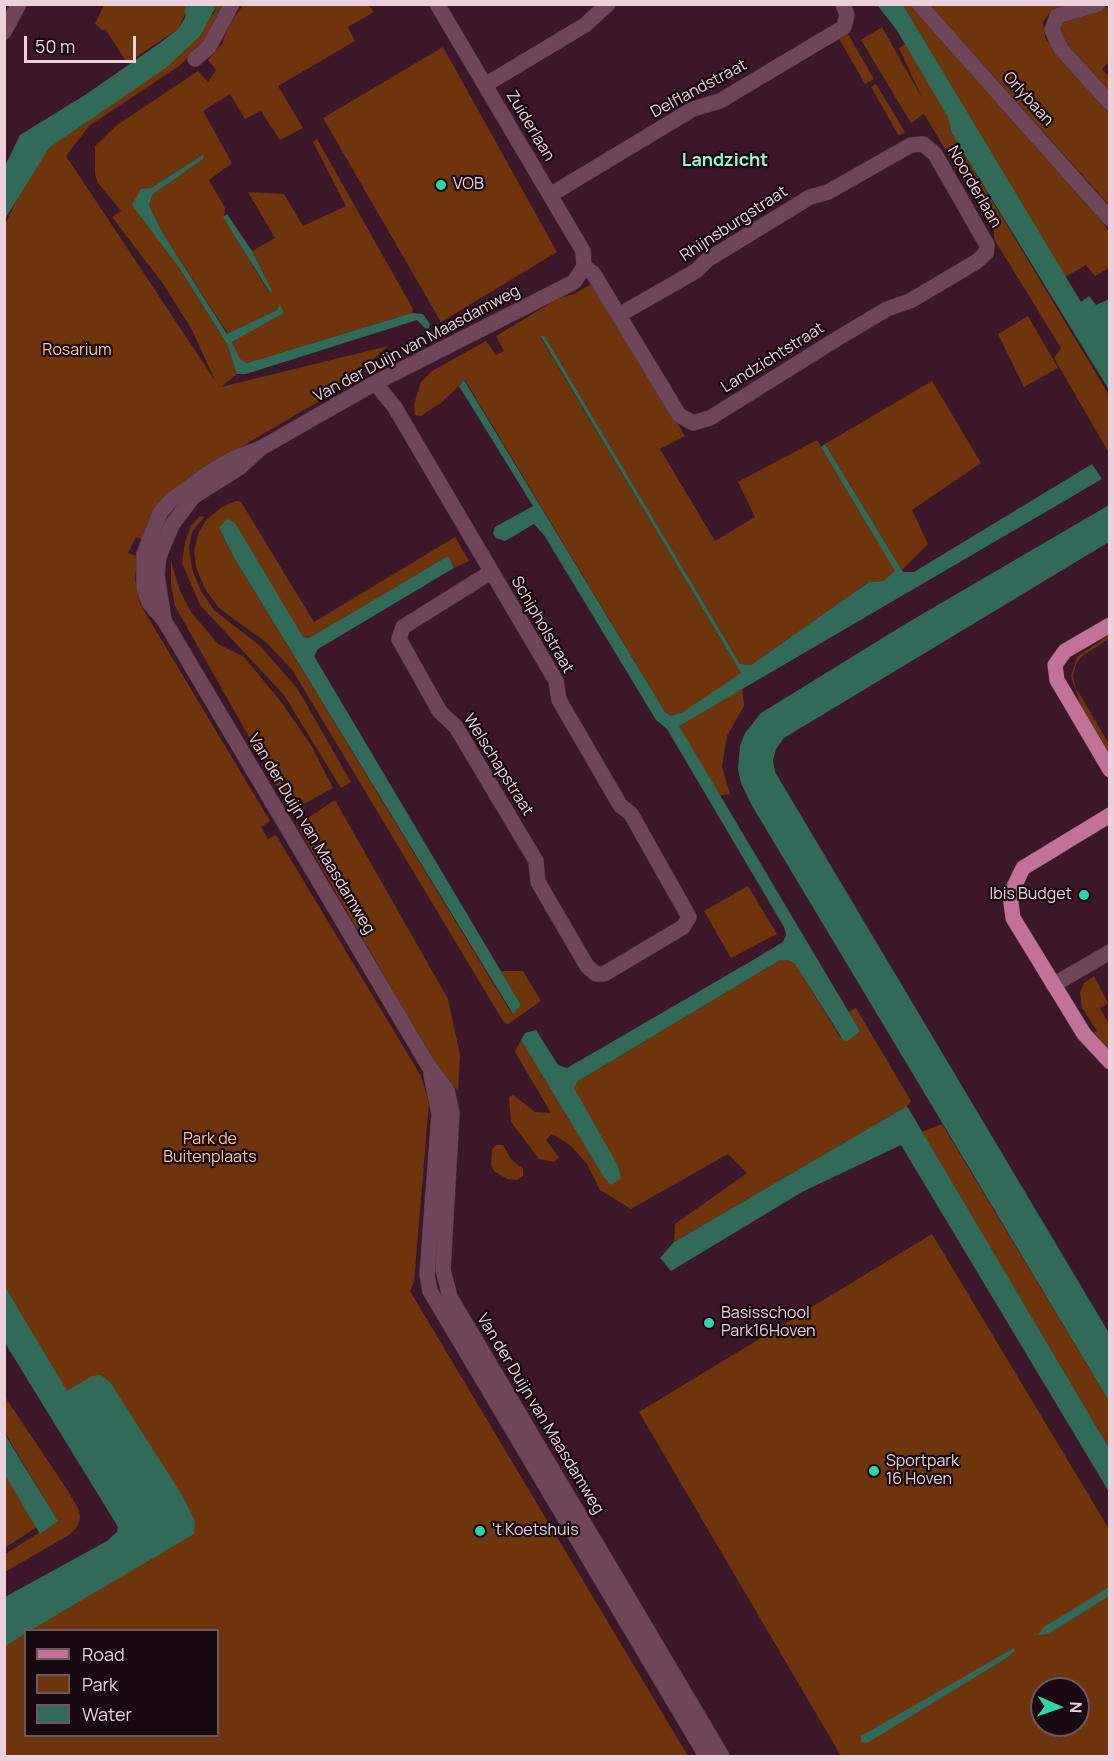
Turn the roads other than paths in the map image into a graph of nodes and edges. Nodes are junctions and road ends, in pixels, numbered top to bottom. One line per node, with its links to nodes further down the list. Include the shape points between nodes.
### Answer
1 (19, 4): 8 (street)
2 (232, 4): 9 (street, via 209,47)
3 (437, 4): 10 (street, Zuiderlaan)
4 (608, 4): 10 (street, via 585,25)
5 (843, 4): 13 (street, Delflandstraat, via 847,15 844,27 720,101 693,109)
6 (919, 4): 14 (street, Orlybaan)
7 (1098, 4): 11 (street, via 1057,16 1052,30 1061,49)
8 (4, 32)
9 (195, 59)
10 (485, 85): 13 (street, Zuiderlaan)
11 (1110, 103)
12 (923, 144): 15 (street, Noorderlaan, via 936,154 987,245); 17 (street, Rhijnsburgstraat, via 911,145 828,192 810,197 707,260 696,271)
13 (550, 195): 16 (street, Zuiderlaan, via 583,251)
14 (1110, 219)
15 (986, 253): 17 (street, Landzichtstraat, via 910,302 887,309 710,418 693,423 679,416)
16 (585, 267): 17 (street, via 593,273); 18 (street, Van der Duijn van Maasdamweg, via 574,282)
17 (619, 315)
18 (375, 383): 19 (street, Schipholstraat, via 393,406); 27 (street, Van der Duijn van Maasdamweg, via 261,448 234,458 171,500 151,532 143,571 144,588 149,603 164,620)
19 (491, 572): 24 (street, Schipholstraat, via 556,681 559,700 620,805 631,814 689,917 683,927); 24 (street, Welschapstraat, via 403,627 399,639 440,712 456,727 536,861 538,882 588,966 596,974)
20 (1110, 625): 21 (main road, via 1065,651 1055,665 1057,680)
21 (1110, 770)
22 (1110, 815): 25 (main road, via 1023,868 1016,877 1010,895 1013,918)
23 (1110, 952): 25 (street)
24 (604, 974)
25 (1053, 985): 26 (main road, via 1084,1034)
26 (1110, 1062)
27 (428, 1065): 28 (street, Van der Duijn van Maasdamweg, via 439,1114 430,1291); 29 (street, Van der Duijn van Maasdamweg, via 447,1090 452,1113 443,1259 450,1297)
28 (706, 1756)
29 (722, 1756)

